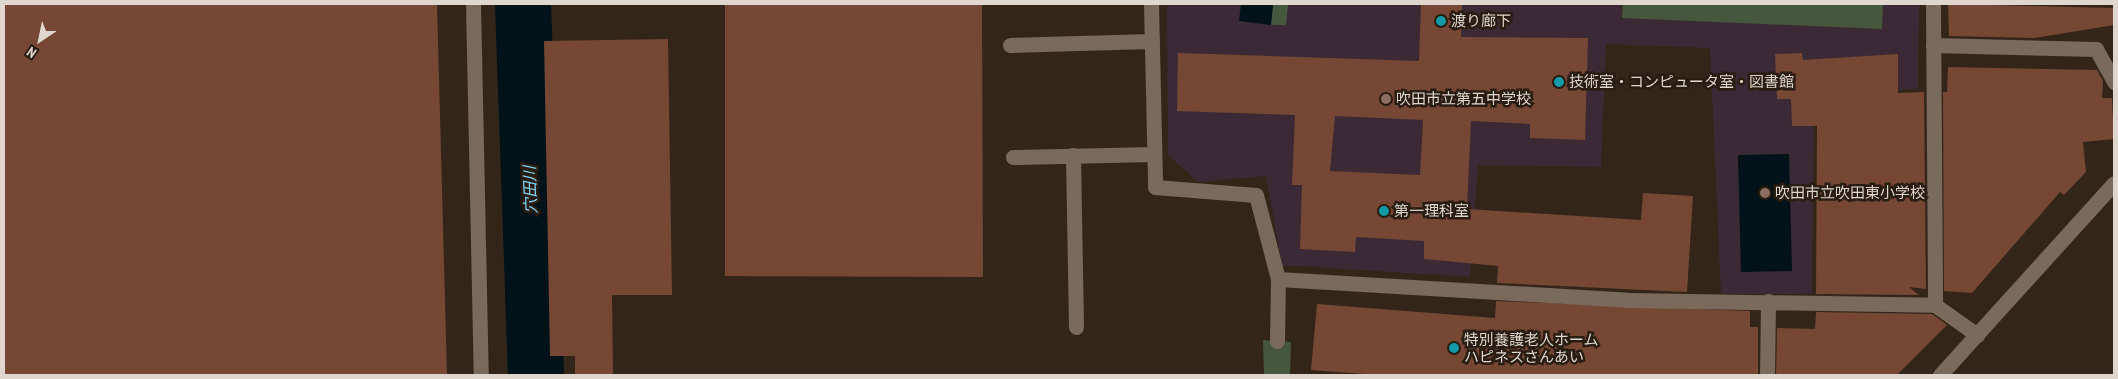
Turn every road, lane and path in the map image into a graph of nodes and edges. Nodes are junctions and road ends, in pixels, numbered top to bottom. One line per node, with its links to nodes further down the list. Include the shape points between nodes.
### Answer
1 (473, 4): 18 (street)
2 (1151, 4): 4 (street)
3 (1933, 4): 6 (street)
4 (1152, 41): 5 (street); 8 (street)
5 (1010, 45)
6 (1933, 45): 7 (street, via 2096,49); 14 (street)
7 (2114, 82)
8 (1154, 154): 9 (street); 12 (street, via 1155,187 1256,195)
9 (1073, 155): 10 (street); 15 (street)
10 (1013, 156)
11 (2114, 183): 16 (street)
12 (1278, 279): 13 (street, via 1626,300); 17 (street)
13 (1768, 301): 14 (street); 19 (street)
14 (1935, 305): 16 (street)
15 (1076, 327)
16 (1977, 336): 20 (street)
17 (1277, 341)
18 (481, 375)
19 (1767, 375)
20 (1940, 375)

